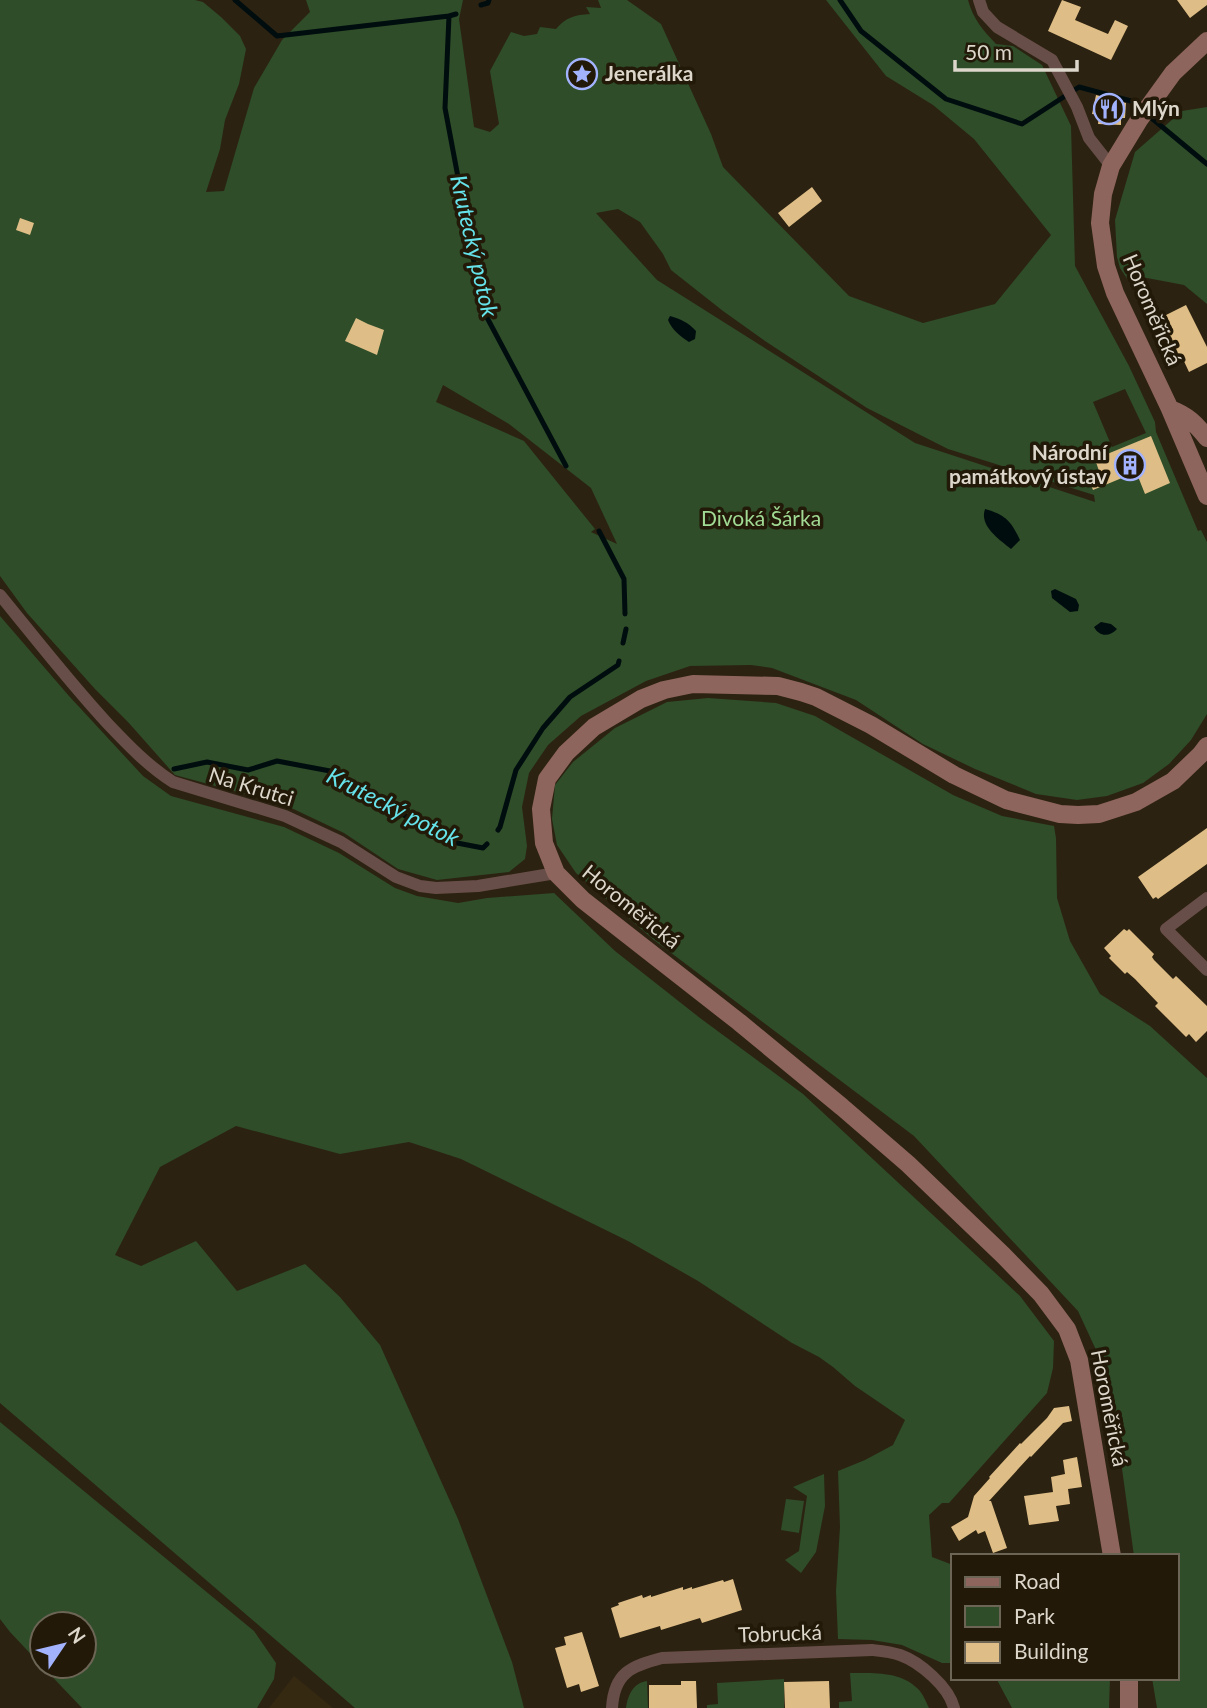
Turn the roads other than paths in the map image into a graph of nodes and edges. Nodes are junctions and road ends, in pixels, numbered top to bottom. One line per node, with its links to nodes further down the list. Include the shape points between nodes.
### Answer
1 (979, 0): 3 (street, via 997,27 1052,60 1089,138)
2 (1207, 41): 3 (main road, Horoměřická, via 1173,74)
3 (1111, 166): 4 (main road, Horoměřická, via 1100,223 1106,266)
4 (1170, 409): 5 (main road, via 1193,421); 6 (main road, Horoměřická)
5 (1207, 438)
6 (1207, 496)
7 (0, 595): 9 (street, Na Krutci, via 130,748 173,782 285,816 420,886 478,886)
8 (1207, 746): 9 (main road, Horoměřická, via 1173,781 1136,802 1099,814 1060,814 1006,800 801,691 778,686 693,684 641,699 594,727 547,779 541,809 544,843)
9 (556, 873): 12 (main road, Horoměřická, via 583,900 739,1021 908,1164 1041,1294 1067,1329 1079,1360)
10 (1207, 898): 11 (street, via 1166,929)
11 (1207, 970)
12 (1112, 1554)
13 (1129, 1680): 16 (main road)
14 (612, 1708): 15 (street, Tobrucká, via 614,1688 621,1677 640,1664 662,1658 872,1650 901,1656 920,1667 951,1698)
15 (954, 1708)
16 (1129, 1708)

